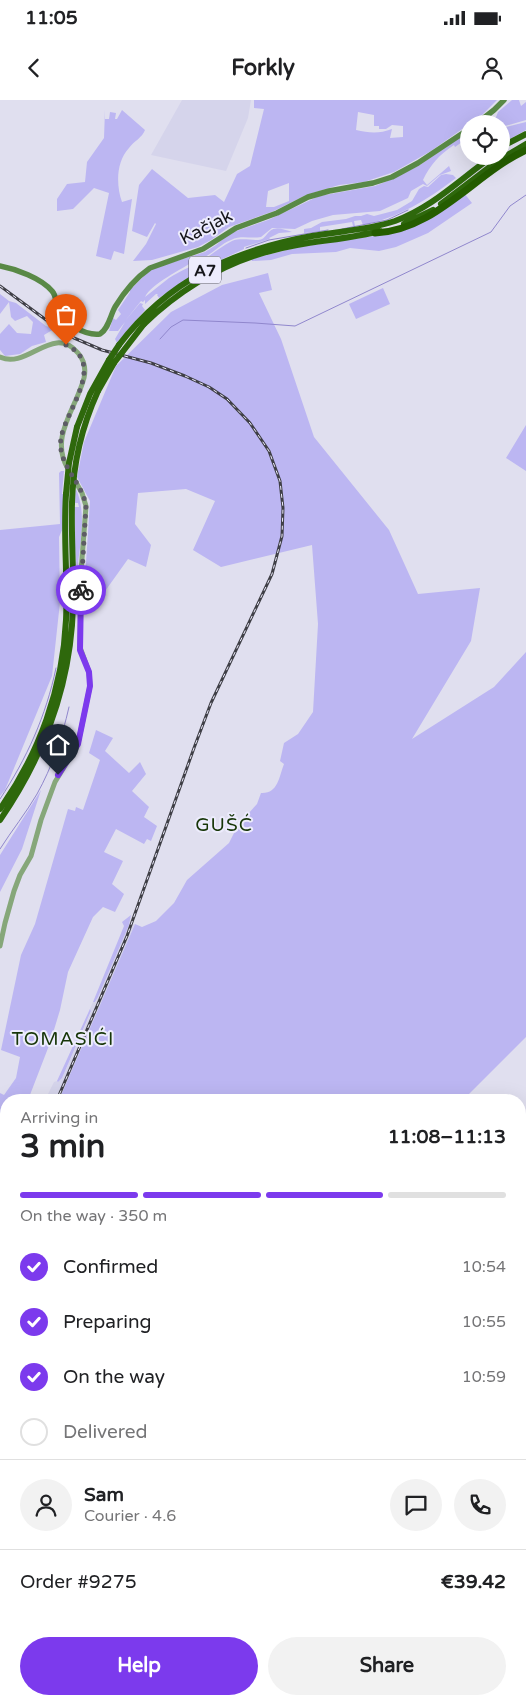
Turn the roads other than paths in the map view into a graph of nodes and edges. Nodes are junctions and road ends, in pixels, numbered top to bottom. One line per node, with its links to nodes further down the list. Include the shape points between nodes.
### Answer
1 (504, 100): 2 (main road)
2 (488, 115)
3 (460, 135): 12 (main road, Kačjak, via 392,176 373,184 308,197 236,228 201,250 150,268 121,297 107,327 100,334 86,333 67,320 49,288 25,273)
4 (526, 136): 5 (highway)
5 (510, 144)
6 (526, 144): 11 (highway, A7, via 498,160 436,208 399,226)
7 (526, 150): 11 (highway, via 502,162 431,214 396,230)
8 (477, 165): 10 (highway)
9 (482, 165): 10 (highway, A7, via 440,198)
10 (403, 218): 14 (highway, A7, bridge, via 363,229 283,242 233,257 203,271 145,314 119,345)
11 (375, 233): 14 (highway, A7, bridge, via 281,248 240,260 195,283 167,303)
12 (0, 266)
13 (0, 357): 20 (street, via 17,360 50,344 62,344 78,353 84,365 82,384 63,430 61,448 65,464 86,506 80,650 90,683 78,744 53,786 32,856 12,896)
14 (111, 361): 15 (highway, A7, bridge, via 87,416 79,444 72,503 71,636 62,690 53,718); 15 (highway, A7, bridge, via 90,394 77,427 69,463 65,637 52,700)
15 (36, 752): 16 (highway, via 26,759); 17 (highway, A7); 18 (highway, A7, via 25,782); 19 (highway, via 31,776)
16 (0, 804)
17 (0, 809)
18 (0, 820)
19 (0, 825)
20 (0, 946)

